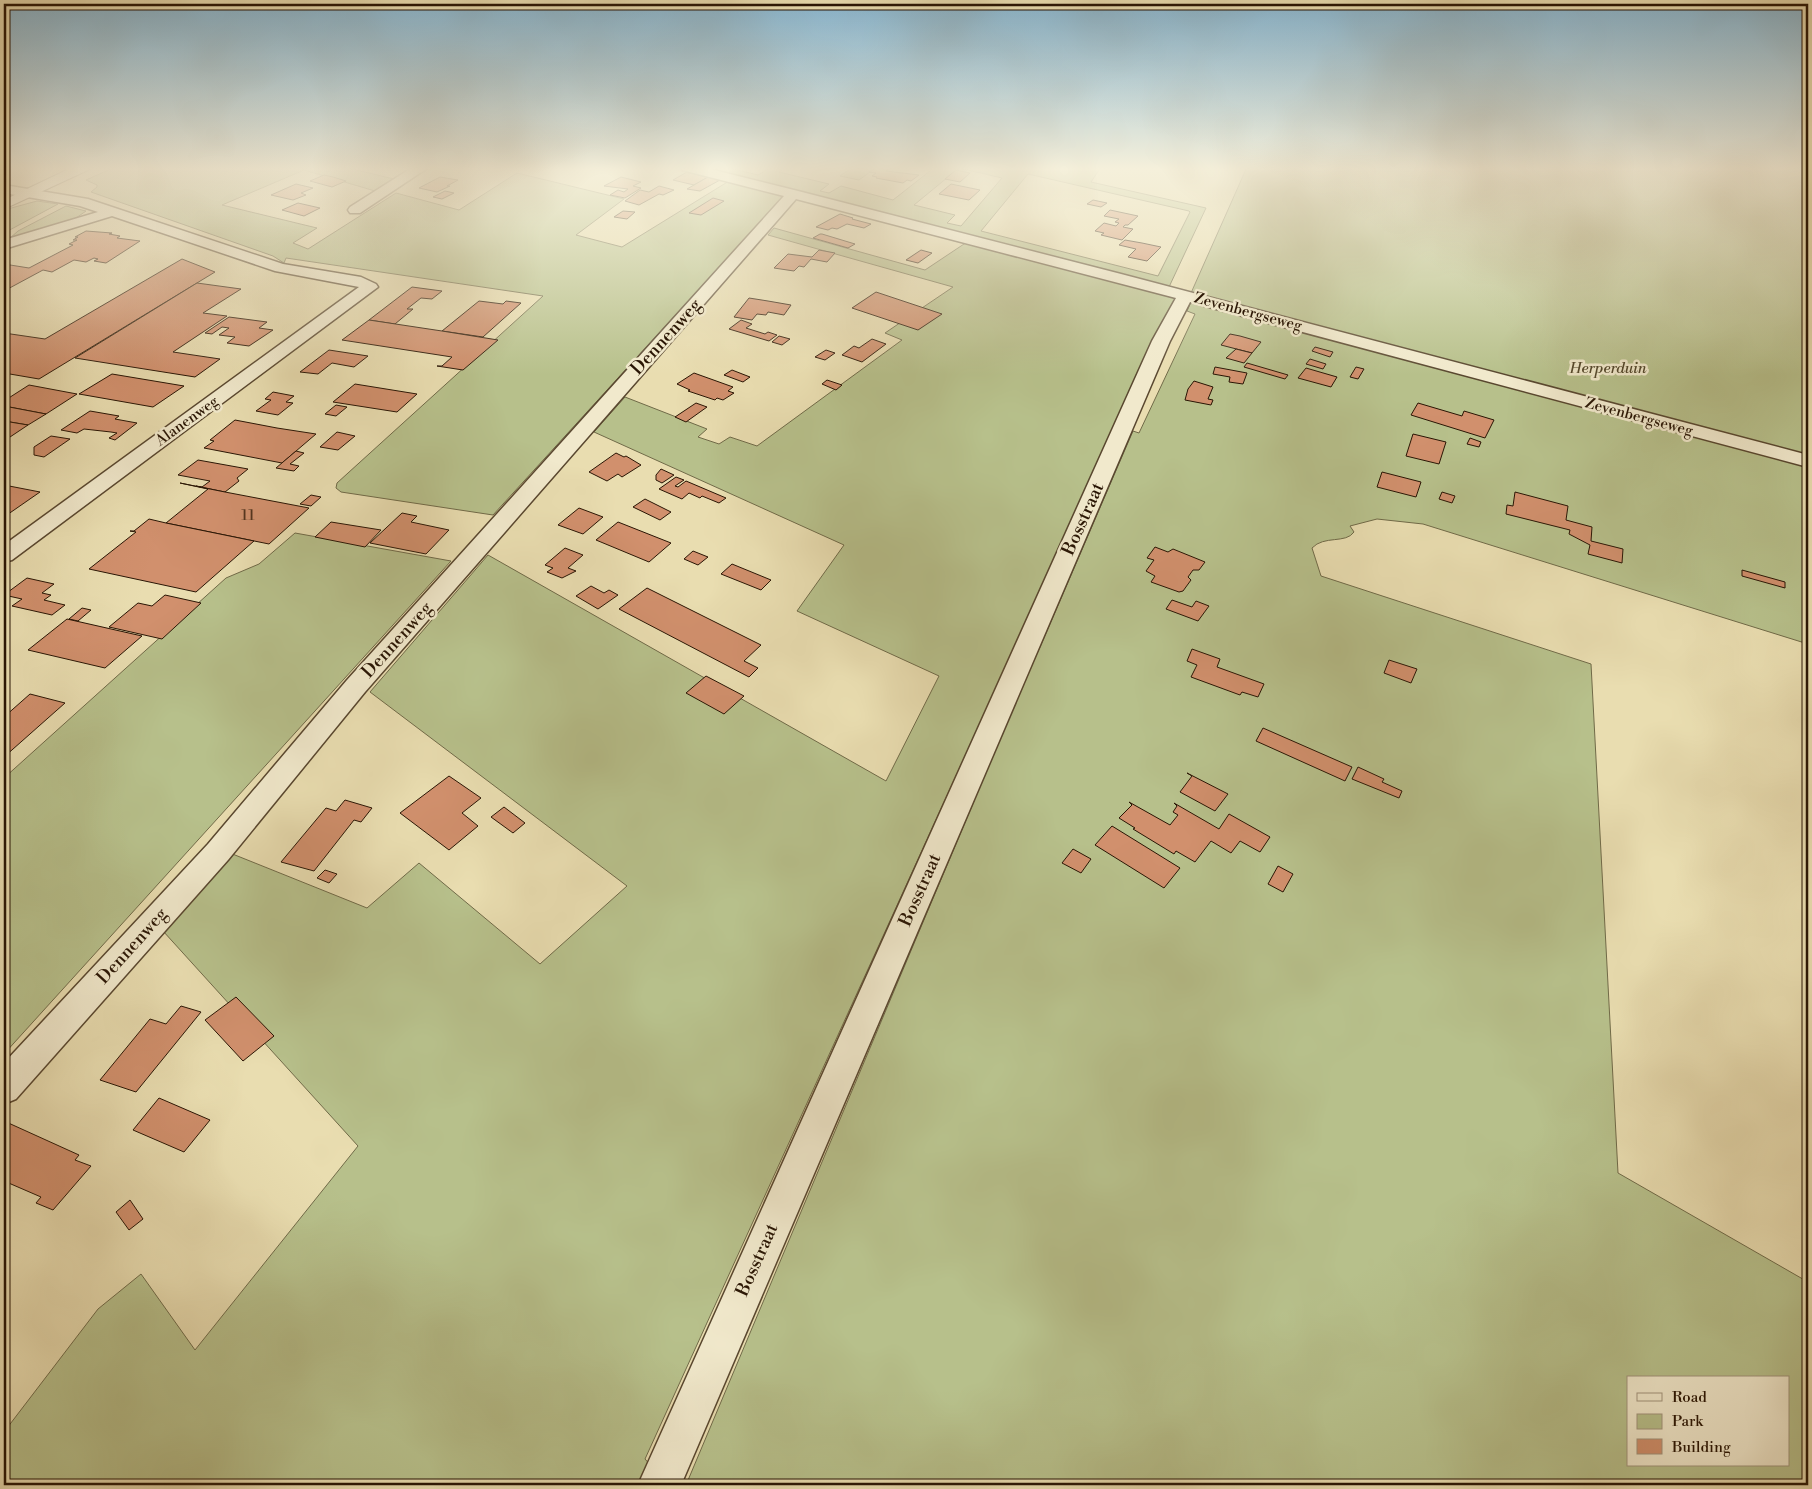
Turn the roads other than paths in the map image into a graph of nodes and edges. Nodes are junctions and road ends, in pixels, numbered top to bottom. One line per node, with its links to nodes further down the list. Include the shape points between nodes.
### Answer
1 (32, 236): 5 (street)
2 (187, 236): 8 (street, Alanenweg, via 280,268 361,282 370,287)
3 (754, 236): 9 (street, Dennenweg, via 356,686 218,852)
4 (956, 236): 6 (street, Zevenbergseweg)
5 (4, 245)
6 (1185, 296): 7 (street, Zevenbergseweg); 10 (street, Bosstraat, via 1153,359)
7 (1808, 461)
8 (4, 555)
9 (4, 1087)
10 (658, 1485)

